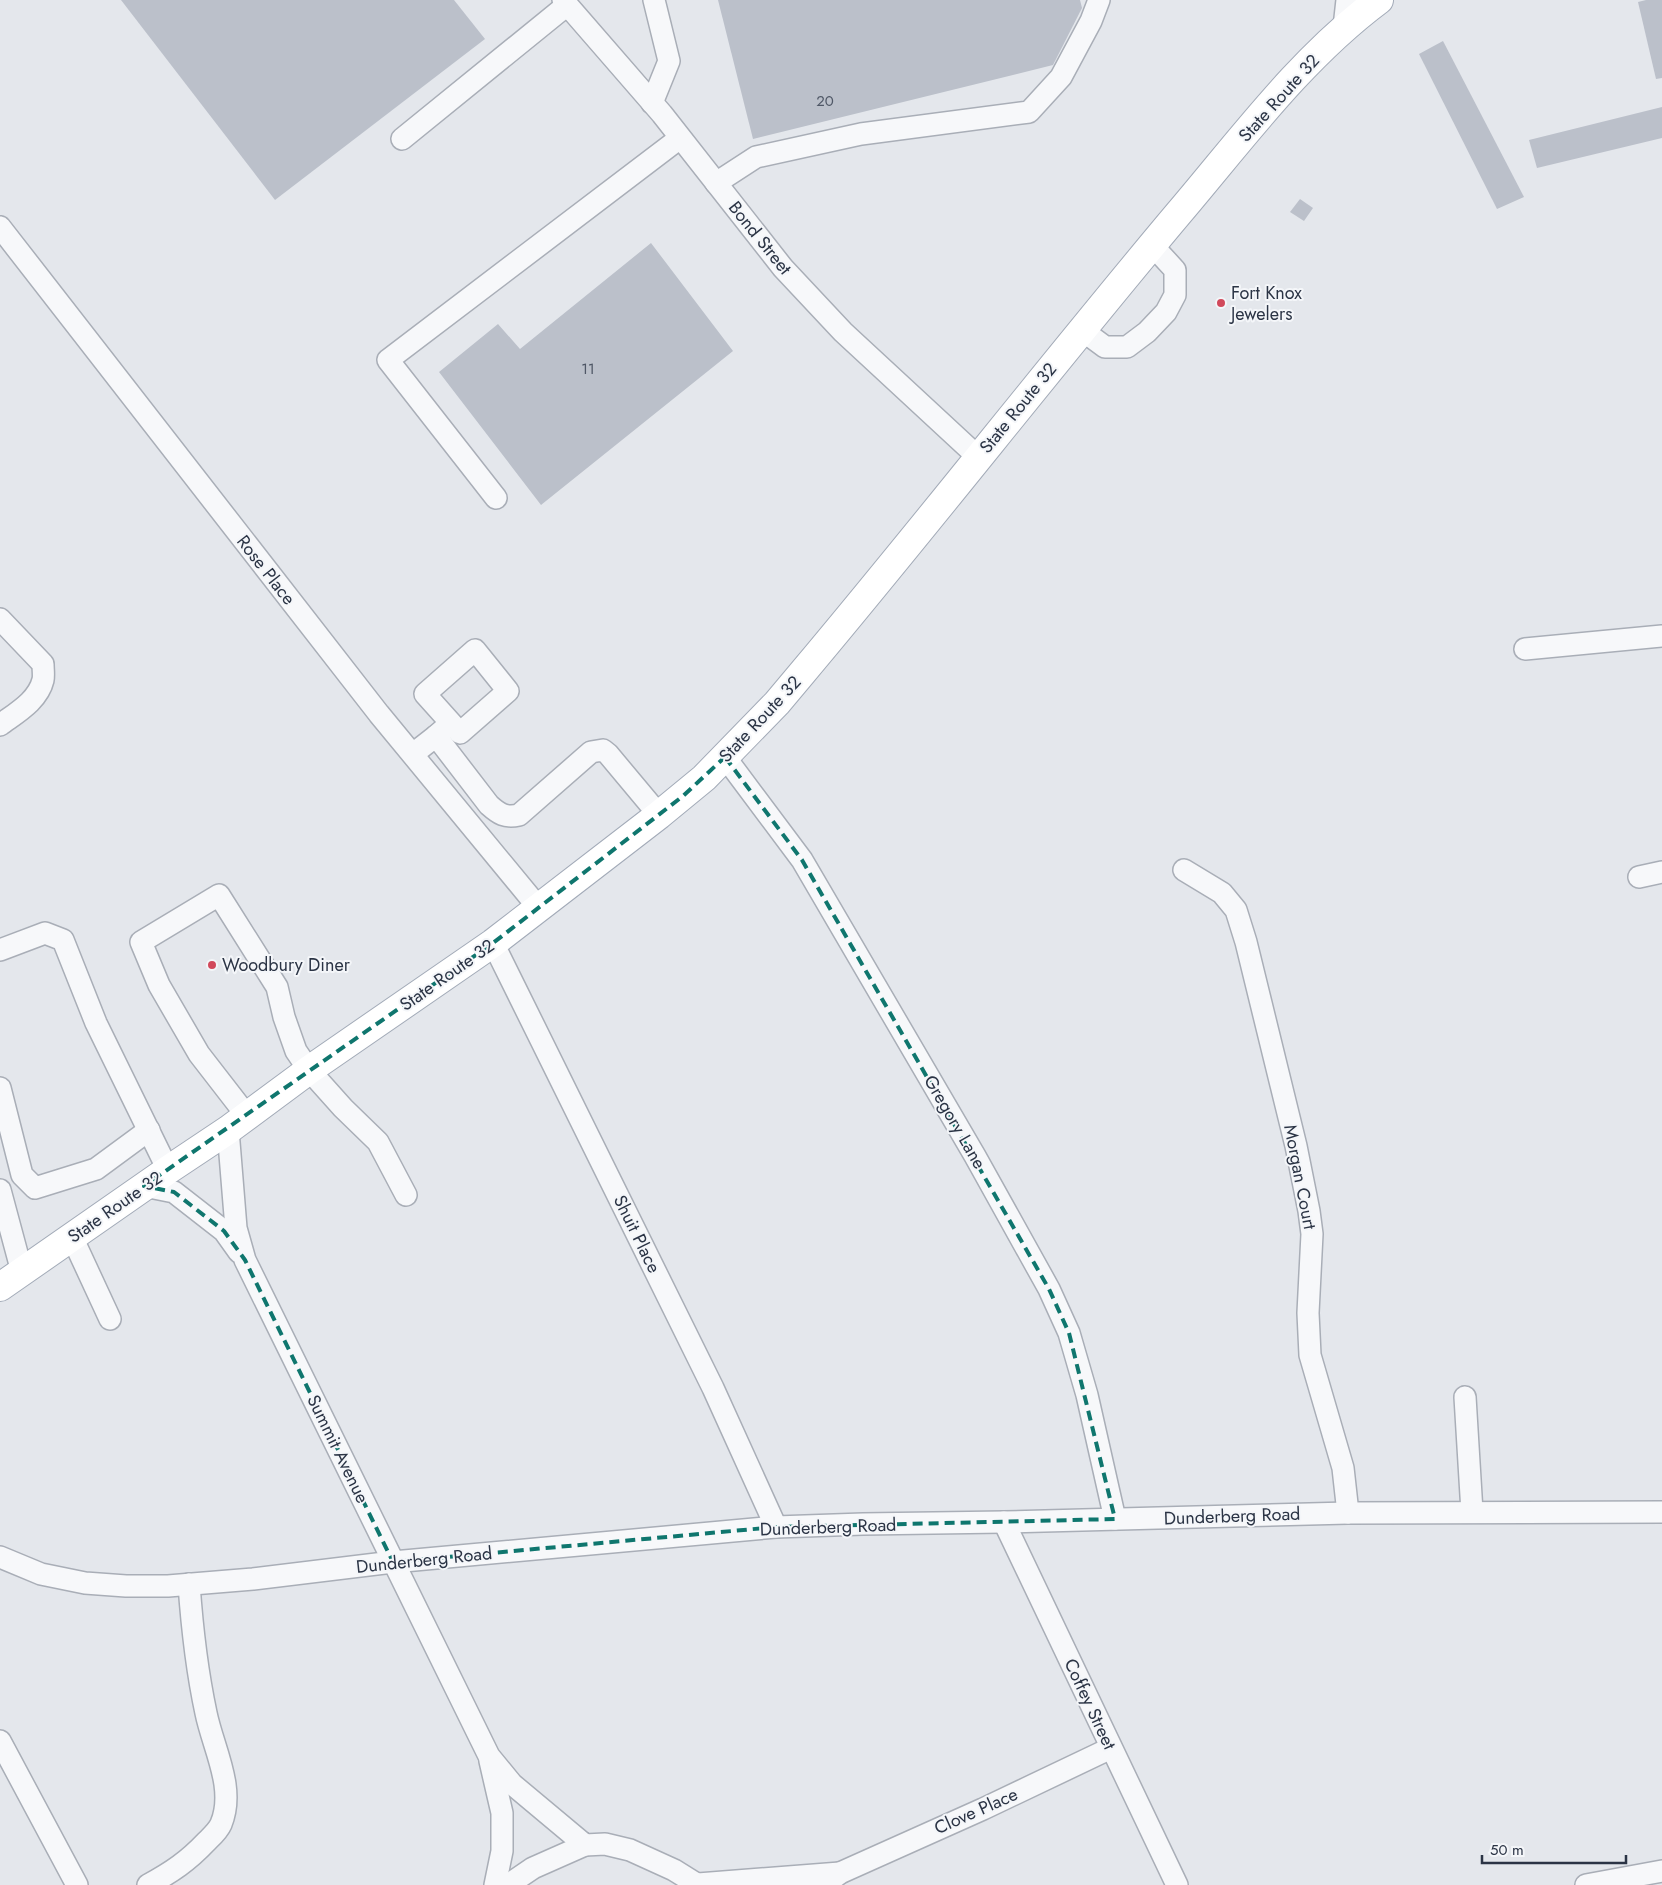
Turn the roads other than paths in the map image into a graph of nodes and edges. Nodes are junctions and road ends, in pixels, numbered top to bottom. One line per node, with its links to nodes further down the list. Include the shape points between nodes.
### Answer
1 (654, 0): 7 (street, via 669,61)
2 (1099, 0): 10 (street, via 1061,77 1029,112 861,134 756,157)
3 (1347, 0): 6 (street)
4 (1379, 0): 6 (main road, State Route 32)
5 (565, 2): 7 (street, Bond Street); 9 (street)
6 (1344, 28): 12 (main road, State Route 32, via 1293,79)
7 (652, 103): 8 (street, Bond Street)
8 (680, 138): 10 (street, Bond Street); 15 (street, via 388,360)
9 (402, 139)
10 (716, 183): 14 (street, Bond Street, via 783,268 837,325)
11 (0, 228): 20 (street, Rose Place)
12 (1152, 245): 13 (main road, State Route 32); 13 (street, via 1175,270 1175,295 1166,312 1127,347 1105,347)
13 (1082, 330): 14 (main road, State Route 32)
14 (978, 457): 21 (main road, State Route 32, via 810,665)
15 (496, 498)
16 (0, 619): 19 (street, via 43,664 43,680 30,702)
17 (1662, 636): 18 (street)
18 (1525, 649)
19 (0, 725)
20 (413, 754): 22 (street, via 444,729 489,805 510,817 519,815 591,752 603,750); 26 (street, Rose Place)
21 (725, 757): 22 (main road, State Route 32); 45 (street, Gregory Lane, via 802,860 1050,1289 1069,1333 1087,1395)
22 (659, 815): 26 (main road, State Route 32)
23 (1184, 870): 44 (street, Morgan Court, via 1222,894 1236,910 1246,942 1310,1211 1310,1355 1343,1468)
24 (1662, 872): 25 (street)
25 (1639, 877)
26 (538, 907): 27 (main road, State Route 32)
27 (493, 943): 29 (main road, State Route 32); 47 (street, Shuit Place, via 713,1388)
28 (0, 950): 32 (street, via 45,933 63,940 96,1024)
29 (309, 1070): 31 (main road, State Route 32); 31 (street, via 296,1051 277,987 220,895 141,942 159,984); 36 (street, via 378,1142)
30 (0, 1088): 32 (street, via 22,1174 35,1188 96,1169)
31 (237, 1123): 33 (main road, State Route 32); 38 (street, Summit Avenue, via 236,1228)
32 (149, 1130): 33 (street)
33 (168, 1170): 34 (main road, State Route 32)
34 (144, 1186): 37 (main road, State Route 32); 38 (street, via 174,1192 224,1231)
35 (0, 1190): 39 (street)
36 (406, 1195)
37 (72, 1236): 39 (main road, State Route 32); 40 (street)
38 (245, 1260): 49 (street, Summit Avenue)
39 (11, 1279)
40 (110, 1319)
41 (1465, 1397): 42 (street)
42 (1472, 1512): 43 (street, Dunderberg Road); 44 (street, Dunderberg Road)
43 (1662, 1512)
44 (1348, 1513): 45 (street, Dunderberg Road)
45 (1115, 1519): 46 (street, Dunderberg Road)
46 (1004, 1522): 47 (street, Dunderberg Road); 52 (street, Coffey Street)
47 (776, 1528): 49 (street, Dunderberg Road)
48 (0, 1557): 50 (street, Dunderberg Road, via 41,1574 85,1583 126,1586)
49 (393, 1562): 50 (street, Dunderberg Road); 53 (street, Summit Avenue)
50 (189, 1584): 59 (street, via 206,1714 226,1792 224,1813 220,1826 191,1857 174,1872)
51 (0, 1741): 58 (street)
52 (1111, 1748): 56 (street, Clove Place); 62 (street, Coffey Street)
53 (489, 1756): 54 (street, Summit Avenue, via 512,1784); 60 (street, Summit Avenue, via 502,1813 502,1851)
54 (586, 1844): 57 (street, via 606,1844 630,1850); 61 (street, via 533,1868)
55 (1662, 1870): 63 (street)
56 (832, 1879): 57 (street, Clove Place)
57 (698, 1884)
58 (77, 1885)
59 (148, 1885)
60 (495, 1885)
61 (508, 1885)
62 (1177, 1885)
63 (1586, 1885)

